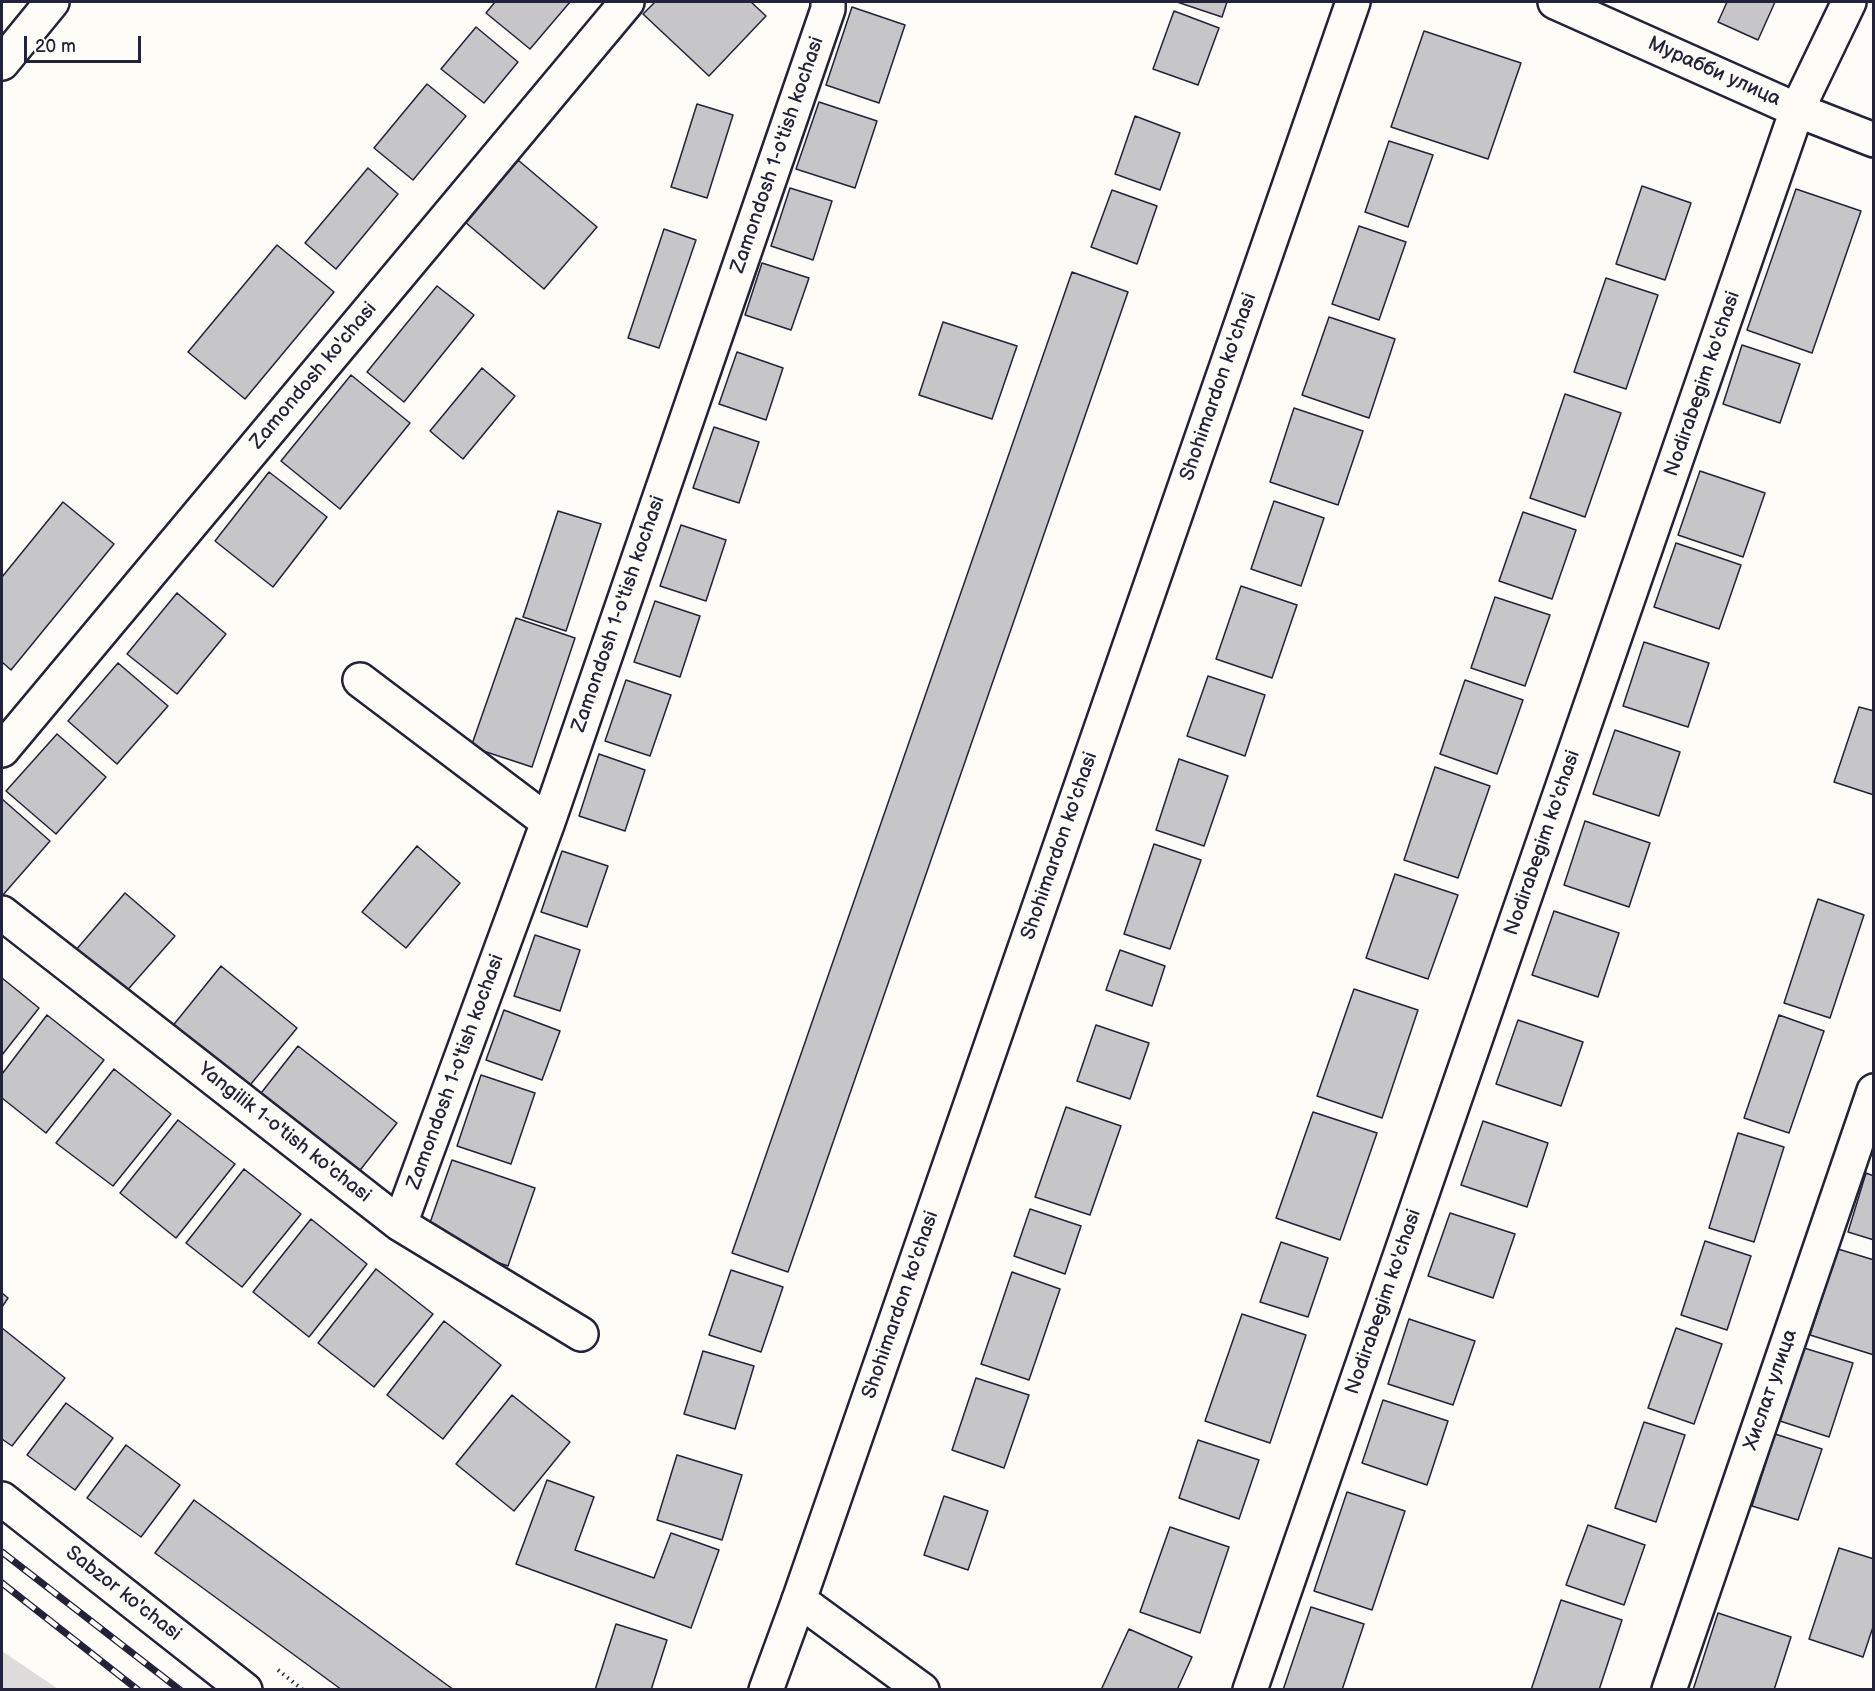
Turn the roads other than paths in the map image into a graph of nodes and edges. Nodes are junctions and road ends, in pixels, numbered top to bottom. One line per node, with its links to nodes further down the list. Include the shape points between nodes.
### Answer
1 (52, 2): 7 (street)
2 (627, 2): 11 (street, Zamondosh ko'chasi)
3 (828, 2): 12 (street, Zamondosh 1-o'tish kochasi)
4 (1353, 2): 18 (street, Shohimardon ko'chasi)
5 (1555, 2): 8 (street, Мурабби улица)
6 (1849, 2): 8 (street, Nodirabegim ko'chasi)
7 (2, 63)
8 (1797, 110): 9 (street, Мурабби улица); 23 (street, Nodirabegim ko'chasi)
9 (1874, 140)
10 (360, 680): 12 (street)
11 (2, 750)
12 (548, 822): 15 (street, Zamondosh 1-o'tish kochasi)
13 (2, 913): 15 (street, Yangilik 1-o'tish ko'chasi)
14 (1874, 1091): 24 (street, Хислат улица)
15 (400, 1224): 16 (street, Yangilik 1-o'tish ko'chasi)
16 (581, 1334)
17 (2, 1499): 20 (street, Sabzor ko'chasi)
18 (800, 1600): 19 (street); 21 (street, Shohimardon ko'chasi)
19 (881, 1676): 22 (street)
20 (245, 1689)
21 (766, 1689)
22 (922, 1689)
23 (1250, 1689)
24 (1669, 1689)

